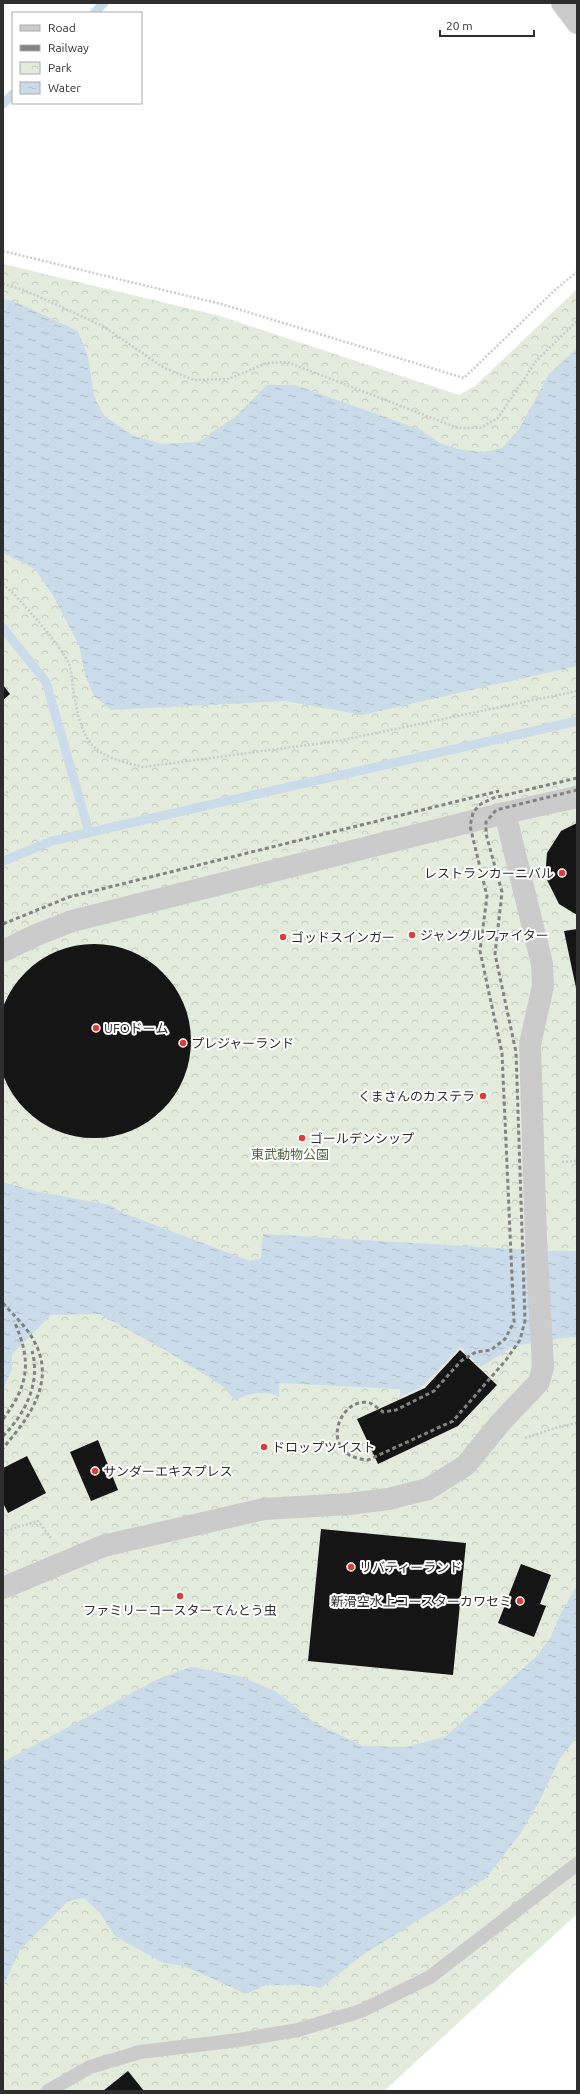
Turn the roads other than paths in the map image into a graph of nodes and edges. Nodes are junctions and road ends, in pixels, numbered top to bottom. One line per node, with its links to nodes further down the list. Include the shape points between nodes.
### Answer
1 (562, 3): 2 (street)
2 (577, 23)
3 (577, 797): 4 (street)
4 (505, 813): 5 (street, via 72,921); 6 (street, via 542,964 543,986 530,1044 543,1367 539,1382 501,1422 466,1465 428,1489 388,1499 349,1504 264,1509 103,1546)
5 (3, 951)
6 (3, 1588)
7 (577, 1864): 8 (lane, via 430,1977 360,2011 298,2030 140,2052 90,2067)
8 (48, 2091)

